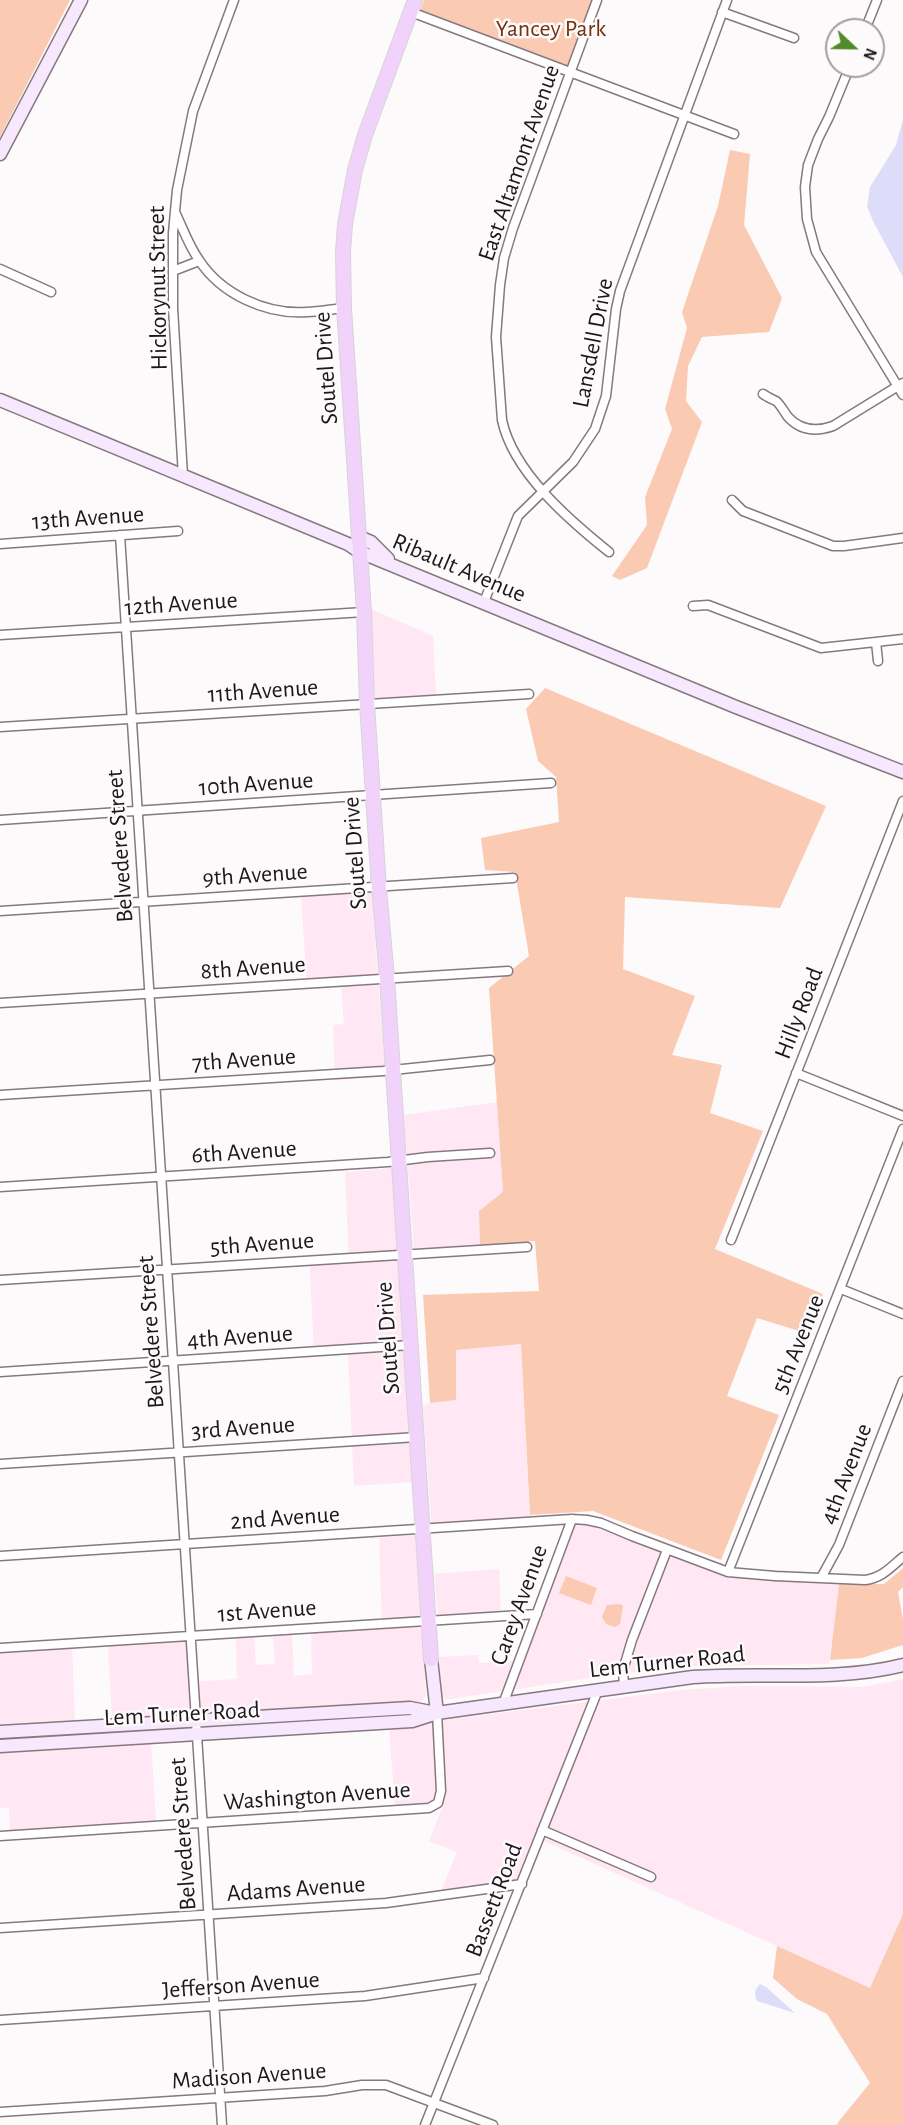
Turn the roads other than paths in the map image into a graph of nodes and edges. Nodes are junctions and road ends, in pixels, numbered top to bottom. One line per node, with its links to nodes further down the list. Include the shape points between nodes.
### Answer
1 (81, 0): 14 (main road)
2 (234, 0): 15 (street, Hickorynut Street, via 194,111)
3 (597, 0): 10 (street, East Altamont Avenue)
4 (727, 0): 7 (street, Lansdell Drive)
5 (877, 0): 8 (street)
6 (413, 6): 10 (street); 20 (main road, Soutel Drive, via 355,170 345,225)
7 (722, 12): 9 (street); 12 (street, Lansdell Drive)
8 (870, 18)
9 (794, 38)
10 (570, 72): 12 (street); 26 (street, East Altamont Avenue, via 513,228 504,258 497,311 505,432 516,458)
11 (845, 78): 21 (street, via 808,165 807,219 816,252)
12 (684, 115): 13 (street); 26 (street, Lansdell Drive, via 620,291 603,410 573,462)
13 (734, 134)
14 (0, 154)
15 (175, 213): 16 (street); 18 (street, Hickorynut Street)
16 (199, 261): 18 (street); 20 (street, via 231,292 267,308 306,312)
17 (0, 269): 19 (street)
18 (173, 271): 25 (street, Hickorynut Street)
19 (51, 292)
20 (344, 308): 30 (main road, Soutel Drive)
21 (900, 384): 22 (street, via 833,426 814,430 795,423 778,402); 23 (street)
22 (763, 394)
23 (903, 395)
24 (0, 400): 25 (main road, Ribault Avenue)
25 (183, 476): 33 (main road, Ribault Avenue)
26 (543, 491): 34 (street, East Altamont Avenue, via 585,534); 36 (street, Lansdell Drive, via 518,516)
27 (732, 500): 31 (street, via 742,511 833,546)
28 (178, 531): 29 (street, 13th Avenue)
29 (120, 535): 32 (street, 13th Avenue); 39 (street, Belvedere Street)
30 (359, 537): 33 (main road, Soutel Drive); 35 (main road, via 371,542)
31 (903, 538)
32 (0, 543)
33 (360, 552): 35 (main road, Ribault Avenue); 38 (main road, Soutel Drive)
34 (609, 552)
35 (393, 564): 36 (main road, Ribault Avenue)
36 (484, 602): 48 (main road, Ribault Avenue)
37 (693, 606): 42 (street, via 708,605 821,648)
38 (364, 612): 39 (street, 12th Avenue); 45 (main road, Soutel Drive)
39 (125, 627): 40 (street, 12th Avenue); 46 (street, Belvedere Street)
40 (0, 635)
41 (903, 639): 42 (street)
42 (876, 642): 43 (street)
43 (878, 661)
44 (529, 694): 45 (street, 11th Avenue)
45 (367, 704): 46 (street, 11th Avenue); 50 (main road, Soutel Drive)
46 (131, 719): 47 (street, 11th Avenue); 52 (street, Belvedere Street)
47 (0, 727)
48 (903, 772)
49 (551, 783): 50 (street, 10th Avenue)
50 (373, 795): 52 (street, 10th Avenue); 55 (main road, Soutel Drive)
51 (903, 801): 64 (street, Hilly Road)
52 (137, 811): 53 (street, 10th Avenue); 56 (street, Belvedere Street)
53 (0, 820)
54 (513, 878): 55 (street, 9th Avenue)
55 (379, 888): 56 (street, 9th Avenue); 59 (main road, Soutel Drive)
56 (143, 902): 57 (street, 9th Avenue); 60 (street, Belvedere Street)
57 (0, 911)
58 (508, 971): 59 (street, 8th Avenue)
59 (387, 978): 60 (street, 8th Avenue); 63 (main road, Soutel Drive)
60 (148, 994): 61 (street, 8th Avenue); 65 (street, Belvedere Street)
61 (0, 1003)
62 (490, 1060): 63 (street, 7th Avenue)
63 (393, 1069): 65 (street, 7th Avenue); 70 (main road, Soutel Drive)
64 (796, 1073): 67 (street); 73 (street, Hilly Road)
65 (155, 1085): 66 (street, 7th Avenue); 71 (street, Belvedere Street)
66 (0, 1095)
67 (903, 1116)
68 (903, 1129): 78 (street, 5th Avenue)
69 (490, 1153): 70 (street, 6th Avenue)
70 (399, 1161): 71 (street, 6th Avenue); 75 (main road, Soutel Drive)
71 (161, 1177): 72 (street, 6th Avenue); 76 (street, Belvedere Street)
72 (0, 1187)
73 (731, 1240)
74 (527, 1247): 75 (street, 5th Avenue)
75 (405, 1254): 76 (street, 5th Avenue); 80 (main road, Soutel Drive)
76 (166, 1269): 77 (street, 5th Avenue); 81 (street, Belvedere Street)
77 (0, 1280)
78 (841, 1289): 79 (street); 93 (street, 5th Avenue)
79 (903, 1314)
80 (411, 1345): 81 (street, 4th Avenue); 84 (main road, Soutel Drive)
81 (173, 1361): 82 (street, 4th Avenue); 85 (street, Belvedere Street)
82 (0, 1372)
83 (903, 1381): 94 (street, 4th Avenue, via 839,1545)
84 (417, 1437): 85 (street, 3rd Avenue); 88 (main road, Soutel Drive)
85 (179, 1452): 86 (street, 3rd Avenue); 89 (street, Belvedere Street)
86 (0, 1464)
87 (572, 1520): 88 (street, 2nd Avenue); 90 (street, 2nd Avenue, via 601,1522); 95 (street, Carey Avenue)
88 (423, 1529): 89 (street, 2nd Avenue); 96 (main road, Soutel Drive)
89 (184, 1544): 91 (street, 2nd Avenue); 97 (street, Belvedere Street)
90 (667, 1550): 93 (street, 2nd Avenue); 101 (street, via 632,1640 623,1670)
91 (0, 1556)
92 (903, 1557): 94 (street, 2nd Avenue, via 875,1578)
93 (728, 1572): 94 (street, 2nd Avenue)
94 (821, 1578)
95 (537, 1614): 96 (street, 1st Avenue); 103 (street, Carey Avenue)
96 (429, 1620): 97 (street, 1st Avenue); 99 (main road, Soutel Drive)
97 (190, 1636): 98 (street, 1st Avenue); 105 (street, Belvedere Street)
98 (0, 1648)
99 (432, 1659): 104 (main road, Soutel Drive)
100 (903, 1665): 101 (main road, Lem Turner Road, via 860,1673 732,1674)
101 (624, 1686): 102 (main road, Lem Turner Road)
102 (598, 1690): 103 (main road, Lem Turner Road); 110 (street, Bassett Road)
103 (503, 1704): 104 (main road, Lem Turner Road)
104 (437, 1713): 105 (main road, Lem Turner Road, via 410,1708); 107 (main road, Lem Turner Road, via 412,1721); 109 (street, Washington Avenue, via 441,1791 434,1806)
105 (195, 1720): 106 (main road, Lem Turner Road); 107 (street, Belvedere Street)
106 (0, 1732)
107 (196, 1734): 108 (main road, Lem Turner Road); 109 (street, Belvedere Street)
108 (0, 1746)
109 (202, 1823): 111 (street, Washington Avenue); 114 (street, Belvedere Street)
110 (542, 1830): 112 (street); 113 (street, Bassett Road)
111 (0, 1836)
112 (651, 1876)
113 (522, 1884): 114 (street, Adams Avenue, via 386,1903); 116 (street, Bassett Road)
114 (208, 1914): 115 (street, Adams Avenue); 117 (street, Belvedere Street)
115 (0, 1928)
116 (484, 1978): 117 (street, Jefferson Avenue, via 365,1996); 120 (street, Bassett Road)
117 (214, 2006): 118 (street, Jefferson Avenue); 119 (street, Belvedere Street)
118 (0, 2020)
119 (220, 2097): 120 (street, Madison Avenue, via 373,2084); 121 (street, Madison Avenue); 122 (street, Belvedere Street)
120 (435, 2102): 123 (street, Bassett Road); 124 (street, Madison Avenue)
121 (0, 2112)
122 (222, 2125)
123 (425, 2125)
124 (493, 2125)

